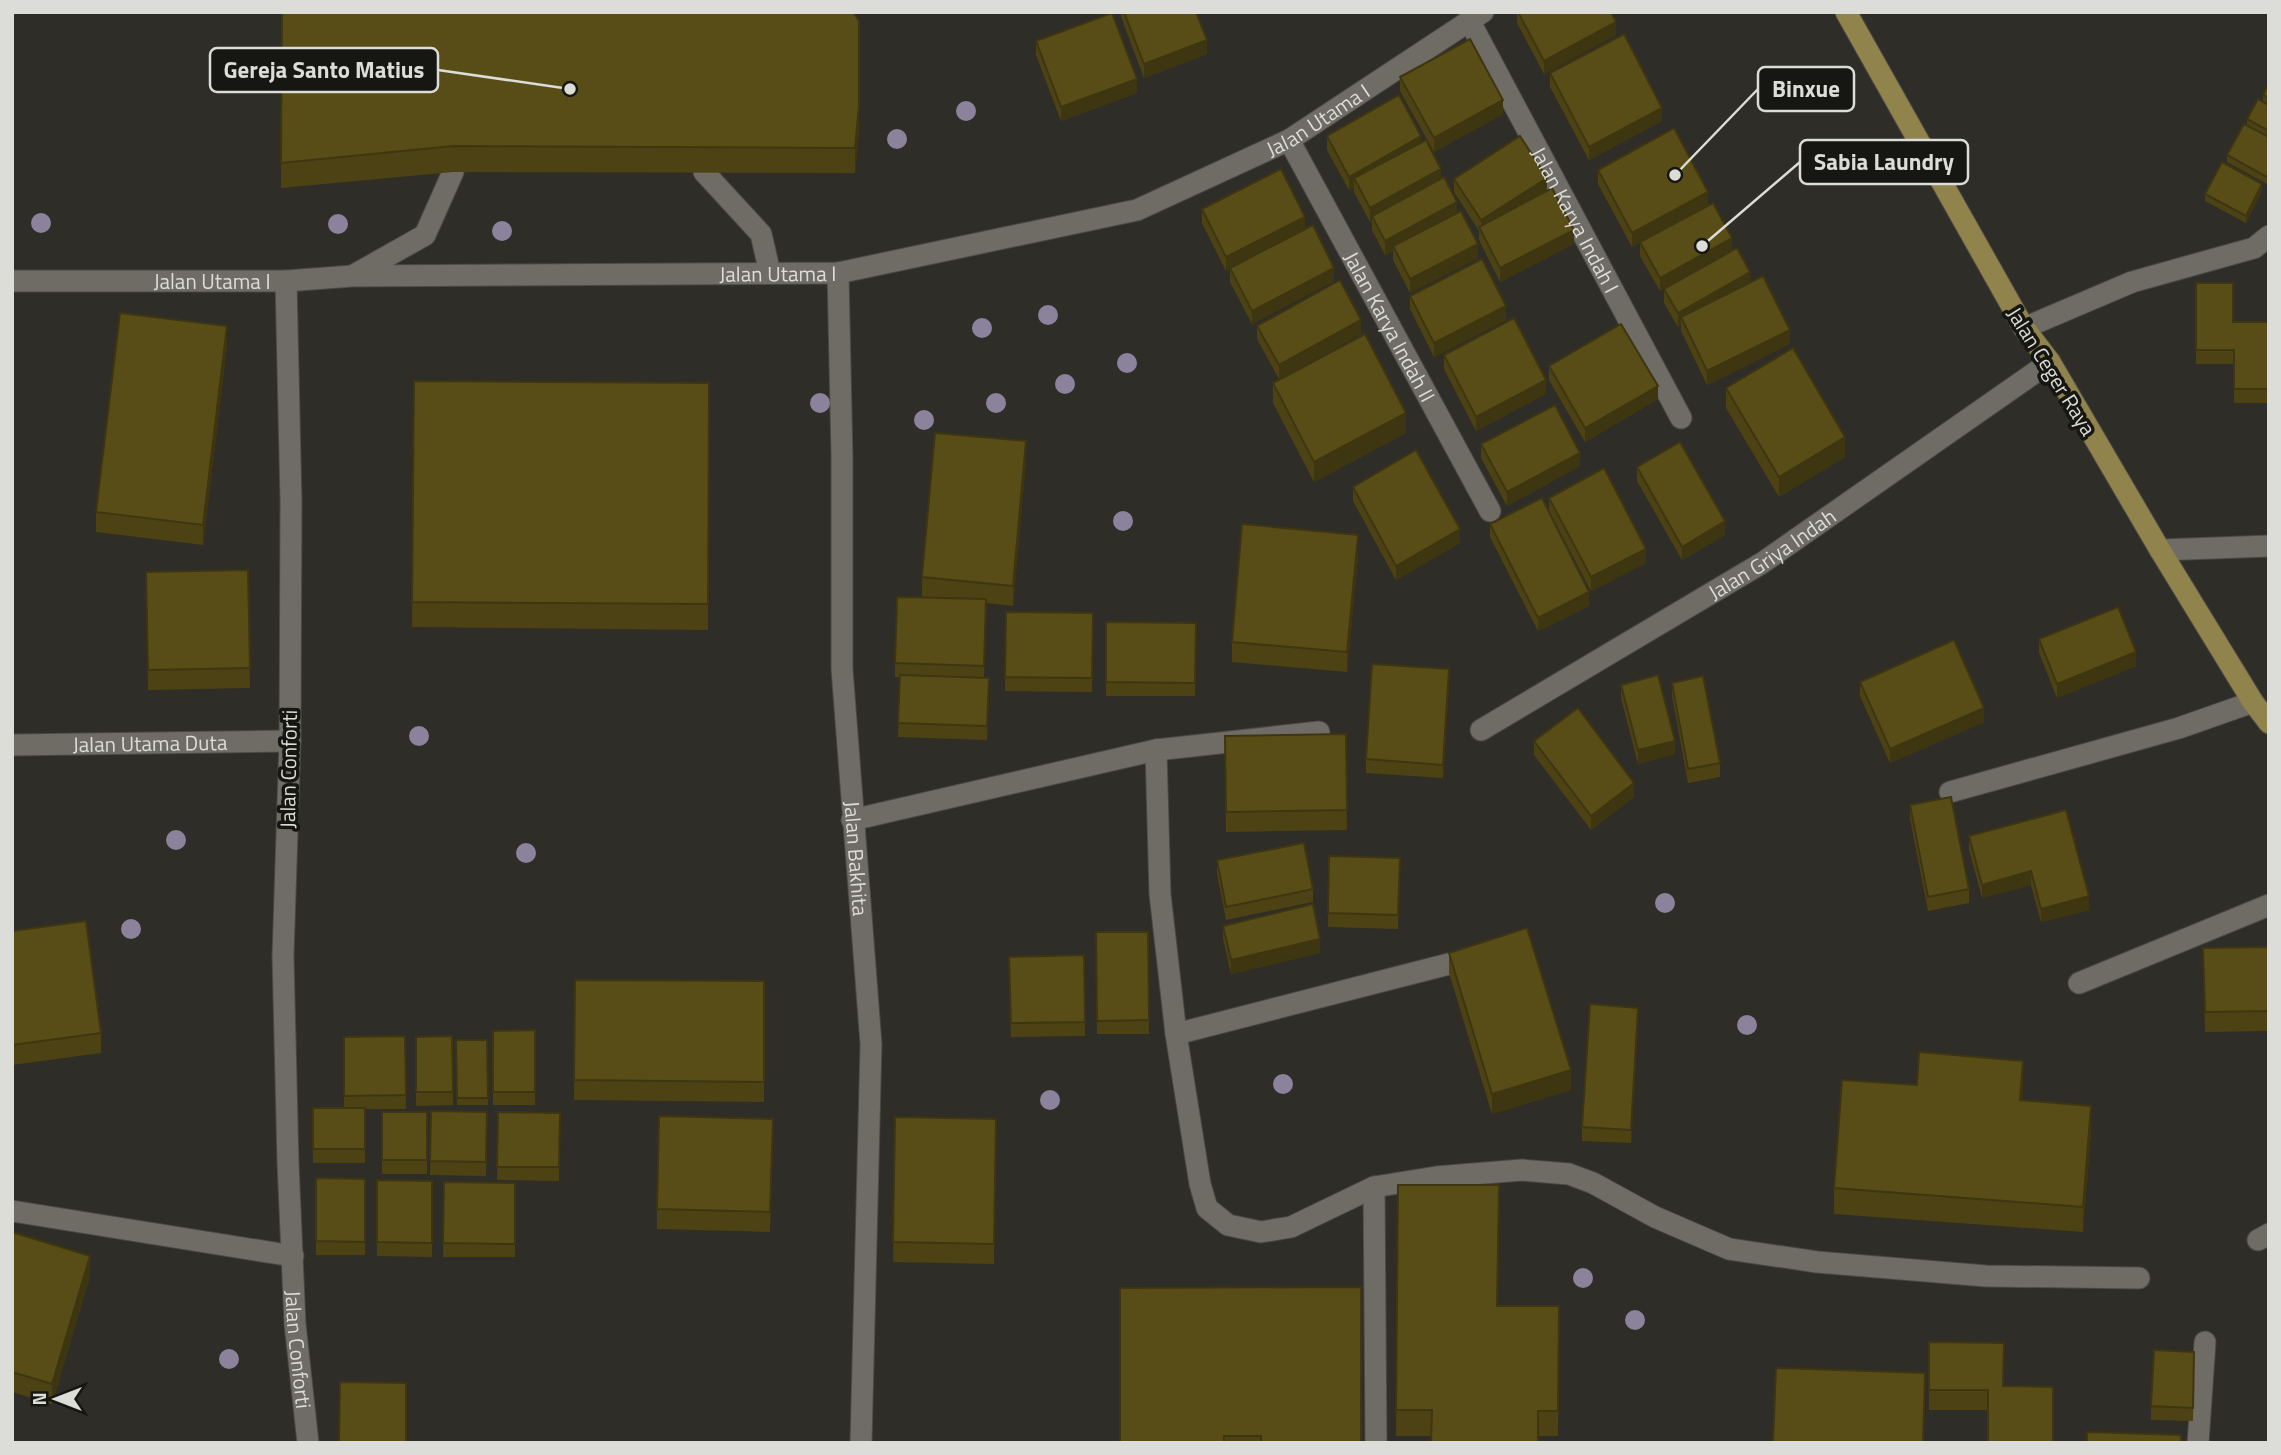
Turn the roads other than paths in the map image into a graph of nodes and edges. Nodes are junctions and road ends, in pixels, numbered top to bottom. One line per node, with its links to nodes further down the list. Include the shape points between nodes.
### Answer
1 (1846, 12): 12 (main road, Jalan Ceger Raya)
2 (1476, 17): 3 (street, Jalan Utama I); 14 (street, Jalan Karya Indah I)
3 (1289, 140): 8 (street, Jalan Utama I, via 1137,209); 15 (street, Jalan Karya Indah II)
4 (453, 172): 9 (street, via 425,235)
5 (704, 172): 7 (street, via 761,234)
6 (2269, 236): 12 (street, via 2255,248 2132,282)
7 (770, 273): 8 (street, Jalan Utama I); 9 (street, Jalan Utama I)
8 (838, 273): 26 (street, Jalan Bakhita, via 842,669)
9 (352, 276): 11 (street, Jalan Utama I)
10 (12, 281): 11 (street, Jalan Utama I)
11 (286, 281): 22 (street, Jalan Conforti)
12 (2024, 328): 13 (main road, Jalan Ceger Raya)
13 (2050, 362): 17 (main road, Jalan Ceger Raya); 20 (street, Jalan Griya Indah, via 1762,563)
14 (1681, 418)
15 (1490, 511)
16 (2269, 546): 17 (street)
17 (2160, 550): 18 (main road, Jalan Ceger Raya)
18 (2253, 702): 19 (main road, Jalan Ceger Raya); 25 (street, via 2179,728)
19 (2269, 723)
20 (1482, 730)
21 (1319, 733): 24 (street)
22 (290, 741): 23 (street, Jalan Utama Duta); 33 (street, Jalan Conforti, via 284,956)
23 (12, 745)
24 (1156, 750): 26 (street); 30 (street, via 1160,894)
25 (1950, 792)
26 (852, 820): 37 (street, Jalan Bakhita, via 871,1044)
27 (2269, 905): 29 (street)
28 (1490, 954): 30 (street)
29 (2079, 983)
30 (1176, 1034): 31 (street, via 1200,1184 1207,1208 1228,1225 1261,1231 1291,1227)
31 (1374, 1187): 34 (street, via 1522,1170 1569,1174 1729,1249 1817,1262 1986,1276); 38 (street)
32 (12, 1211): 33 (street)
33 (293, 1256): 36 (street, Jalan Conforti)
34 (2139, 1278)
35 (2205, 1342): 39 (street)
36 (307, 1443)
37 (861, 1443)
38 (1376, 1443)
39 (2198, 1443)

